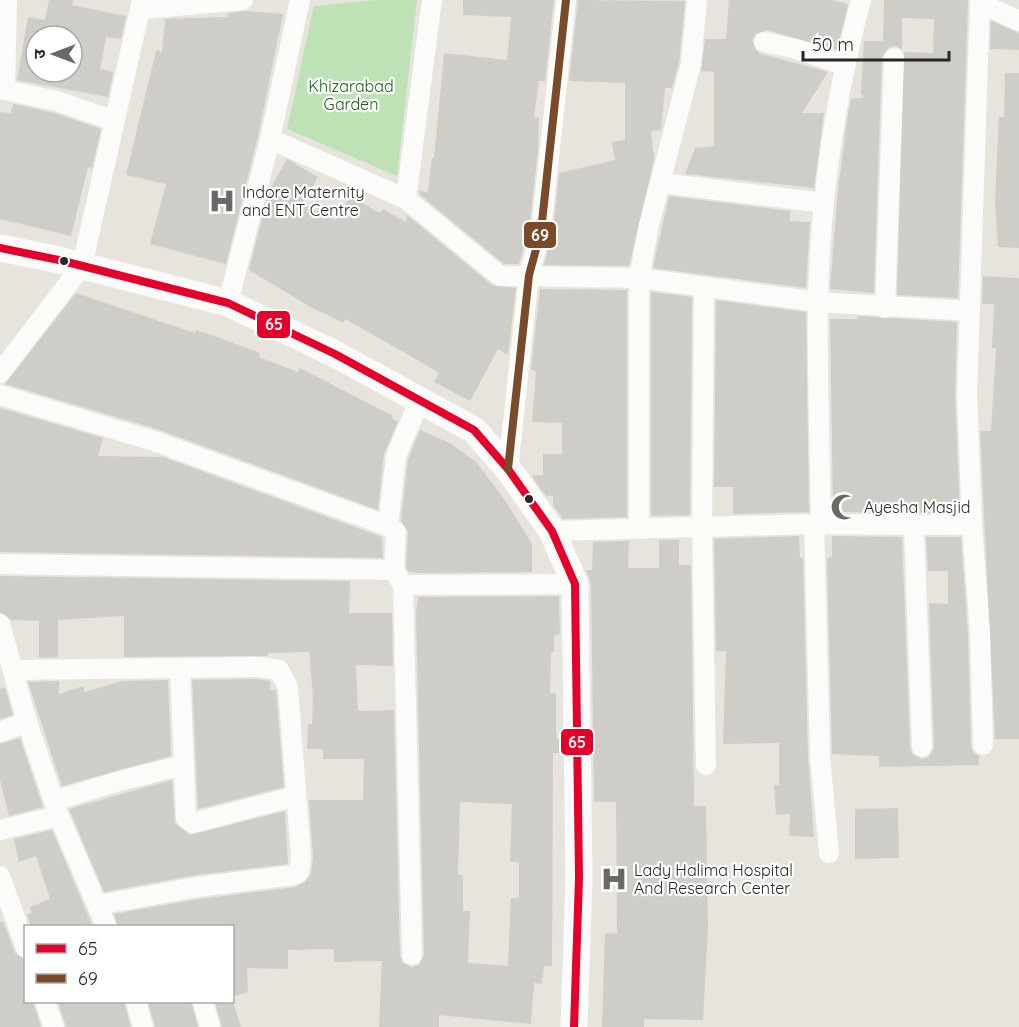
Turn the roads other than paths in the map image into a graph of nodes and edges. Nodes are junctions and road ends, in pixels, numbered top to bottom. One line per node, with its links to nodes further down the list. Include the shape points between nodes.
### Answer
1 (7, 0): 14 (street)
2 (243, 0): 9 (street)
3 (300, 0): 16 (street)
4 (432, 0): 18 (street)
5 (566, 0): 22 (street, via 540,231)
6 (697, 0): 17 (street, via 691,64)
7 (861, 0): 13 (street)
8 (980, 1): 10 (street); 28 (street)
9 (142, 4): 15 (street)
10 (1019, 21)
11 (764, 42): 13 (street)
12 (894, 57): 27 (street)
13 (844, 65): 19 (street)
14 (2, 89): 15 (street)
15 (115, 120): 21 (street)
16 (270, 139): 18 (street); 26 (street)
17 (661, 183): 19 (street); 23 (street)
18 (406, 199): 22 (street, via 500,276)
19 (824, 203): 25 (street)
20 (0, 248): 21 (main road)
21 (82, 266): 26 (main road); 29 (street)
22 (529, 275): 23 (street); 32 (street)
23 (639, 278): 24 (street); 38 (street)
24 (704, 287): 25 (street); 36 (street)
25 (818, 302): 27 (street); 33 (street)
26 (228, 303): 31 (main road)
27 (885, 308): 28 (street)
28 (970, 311): 34 (street, via 967,394)
29 (0, 373)
30 (0, 395): 35 (street, via 154,441)
31 (420, 399): 32 (main road, via 474,430); 35 (street, via 396,456)
32 (508, 469): 39 (main road)
33 (818, 525): 36 (street); 37 (street); 55 (street, via 820,757)
34 (972, 525): 37 (street); 48 (street)
35 (388, 526): 41 (street, via 396,532)
36 (702, 527): 38 (street); 51 (street)
37 (914, 527): 49 (street)
38 (639, 528): 39 (street)
39 (552, 531): 42 (main road)
40 (0, 564): 41 (street)
41 (399, 577): 42 (street); 60 (street)
42 (575, 584): 67 (main road, via 579,878)
43 (0, 624): 45 (street)
44 (180, 668): 45 (street); 50 (street); 52 (street, via 279,670 288,687)
45 (14, 670): 46 (street)
46 (27, 722): 47 (street); 53 (street)
47 (0, 732)
48 (983, 746)
49 (922, 747)
50 (184, 765): 52 (street, via 189,822); 53 (street, via 123,780)
51 (706, 765)
52 (296, 796): 57 (street, via 301,857 299,872 294,875)
53 (56, 809): 54 (street); 57 (street)
54 (0, 828)
55 (829, 853)
56 (0, 876): 59 (street)
57 (98, 905): 58 (street)
58 (105, 925)
59 (24, 942)
60 (412, 955)
61 (45, 1003): 64 (street)
62 (136, 1003): 65 (street)
63 (203, 1003): 66 (street)
64 (54, 1027)
65 (143, 1027)
66 (210, 1027)
67 (574, 1027)

